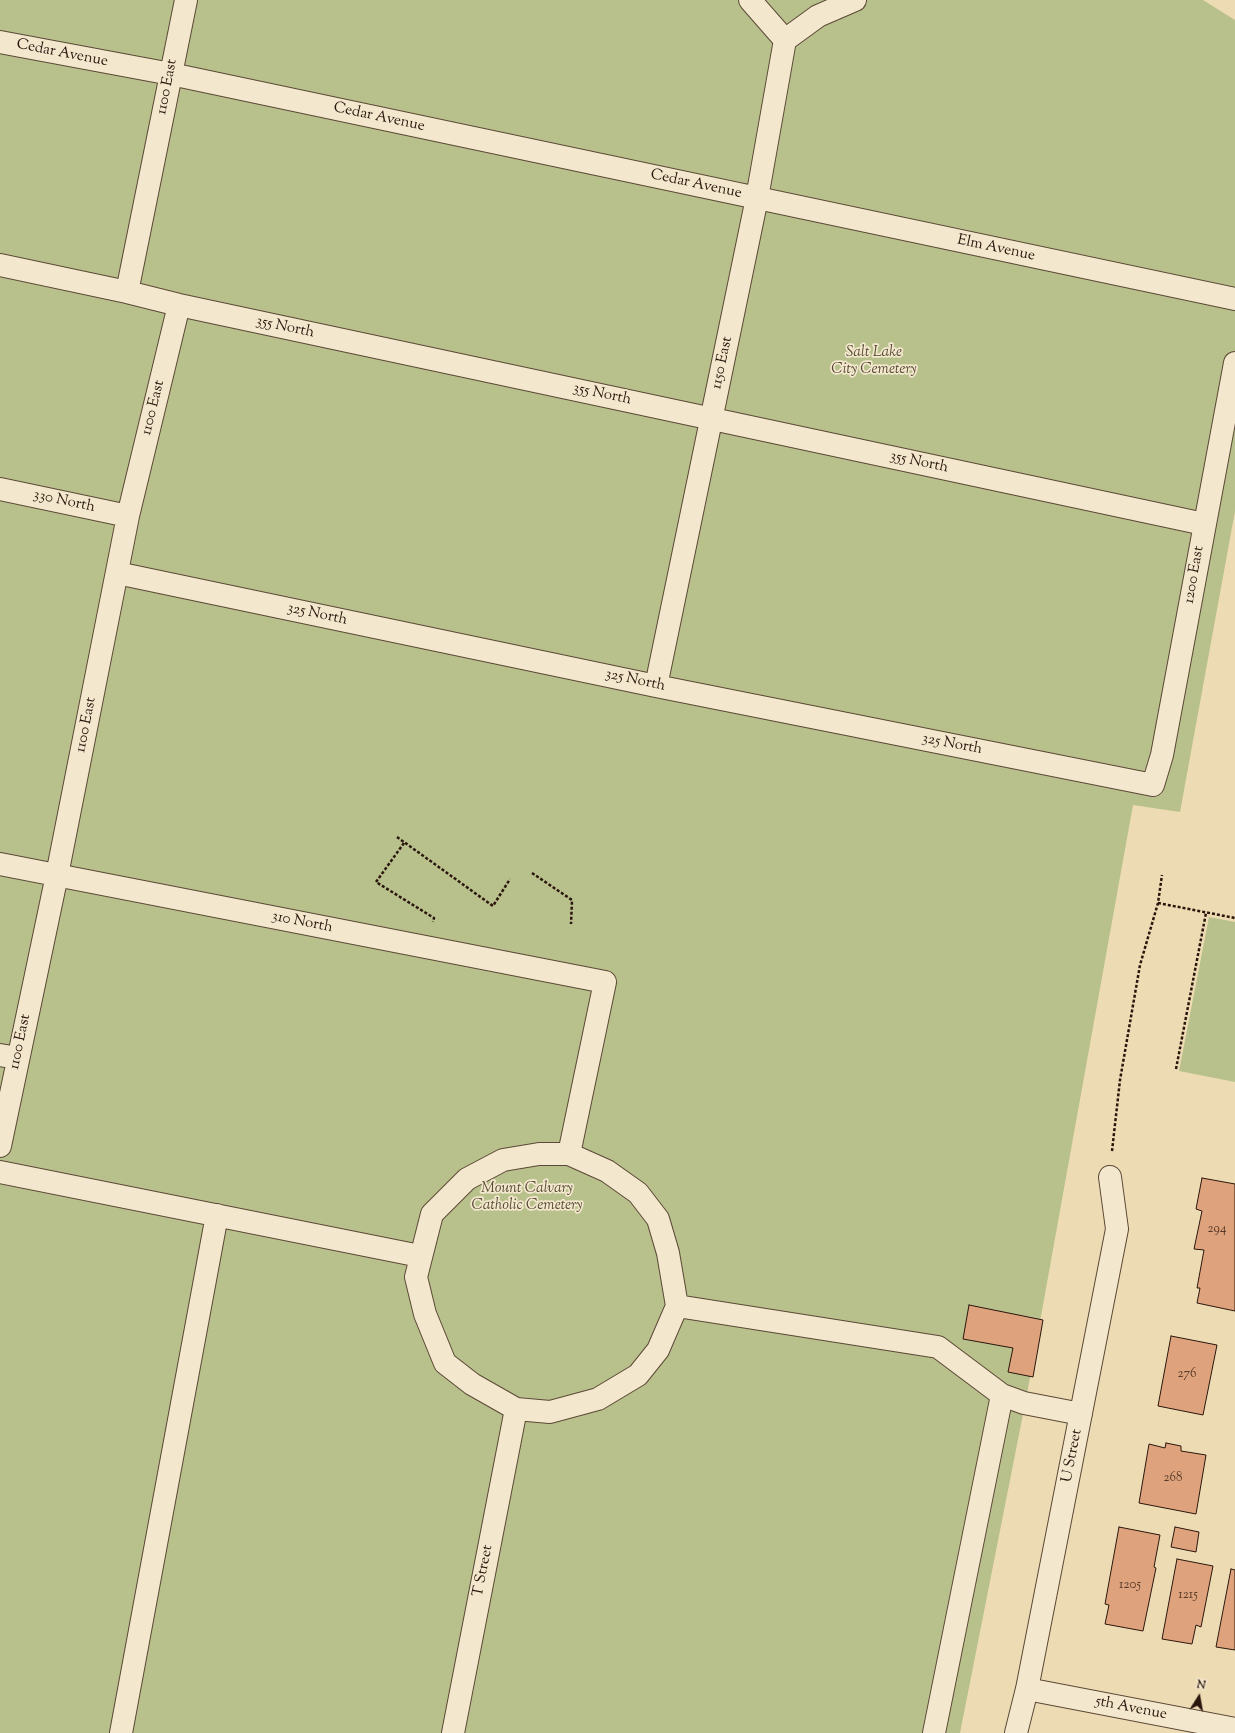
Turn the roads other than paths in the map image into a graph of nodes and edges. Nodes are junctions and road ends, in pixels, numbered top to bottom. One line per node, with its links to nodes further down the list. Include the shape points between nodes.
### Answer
1 (186, 0): 6 (street, 1100 East)
2 (750, 0): 4 (street)
3 (855, 0): 4 (street, via 818,16)
4 (785, 40): 7 (street, 1150 East)
5 (0, 42): 6 (street, Cedar Avenue)
6 (171, 74): 7 (street, Cedar Avenue); 9 (street, 1100 East)
7 (757, 198): 10 (street, Elm Avenue); 13 (street, 1150 East)
8 (0, 265): 9 (street, 355 North)
9 (127, 292): 11 (street, 355 North)
10 (1235, 300)
11 (179, 305): 13 (street, 355 North); 15 (street, 1100 East)
12 (1235, 363): 16 (street, 1200 East)
13 (712, 418): 16 (street, 355 North); 18 (street, 1150 East)
14 (0, 489): 15 (street, 330 North)
15 (128, 516): 17 (street, 1100 East)
16 (1204, 524): 19 (street, 1200 East, via 1162,755)
17 (117, 573): 18 (street, 325 North); 21 (street, 1100 East)
18 (656, 686): 19 (street, 325 North)
19 (1153, 785)
20 (0, 864): 21 (street, 310 North)
21 (57, 875): 22 (street, 1100 East); 24 (street, 310 North, via 605,982)
22 (9, 1057): 23 (street, 1100 East)
23 (0, 1146)
24 (569, 1154): 28 (street, via 539,1154 503,1160 467,1179 432,1214); 29 (street, via 607,1171 638,1193 658,1219 668,1253)
25 (0, 1172): 27 (street)
26 (1110, 1177): 32 (street, U Street, via 1117,1229)
27 (217, 1215): 28 (street); 35 (street)
28 (420, 1256): 31 (street, via 416,1277 425,1314 445,1363 472,1384)
29 (677, 1306): 30 (street, via 938,1347); 31 (street, via 658,1350 638,1375 598,1399 550,1412)
30 (1002, 1395): 32 (street); 37 (street)
31 (516, 1409): 36 (street, T Street)
32 (1081, 1414): 33 (street, U Street)
33 (1027, 1689): 34 (street, 5th Avenue); 38 (street, U Street)
34 (1235, 1729)
35 (121, 1733)
36 (453, 1733)
37 (934, 1733)
38 (1016, 1733)

